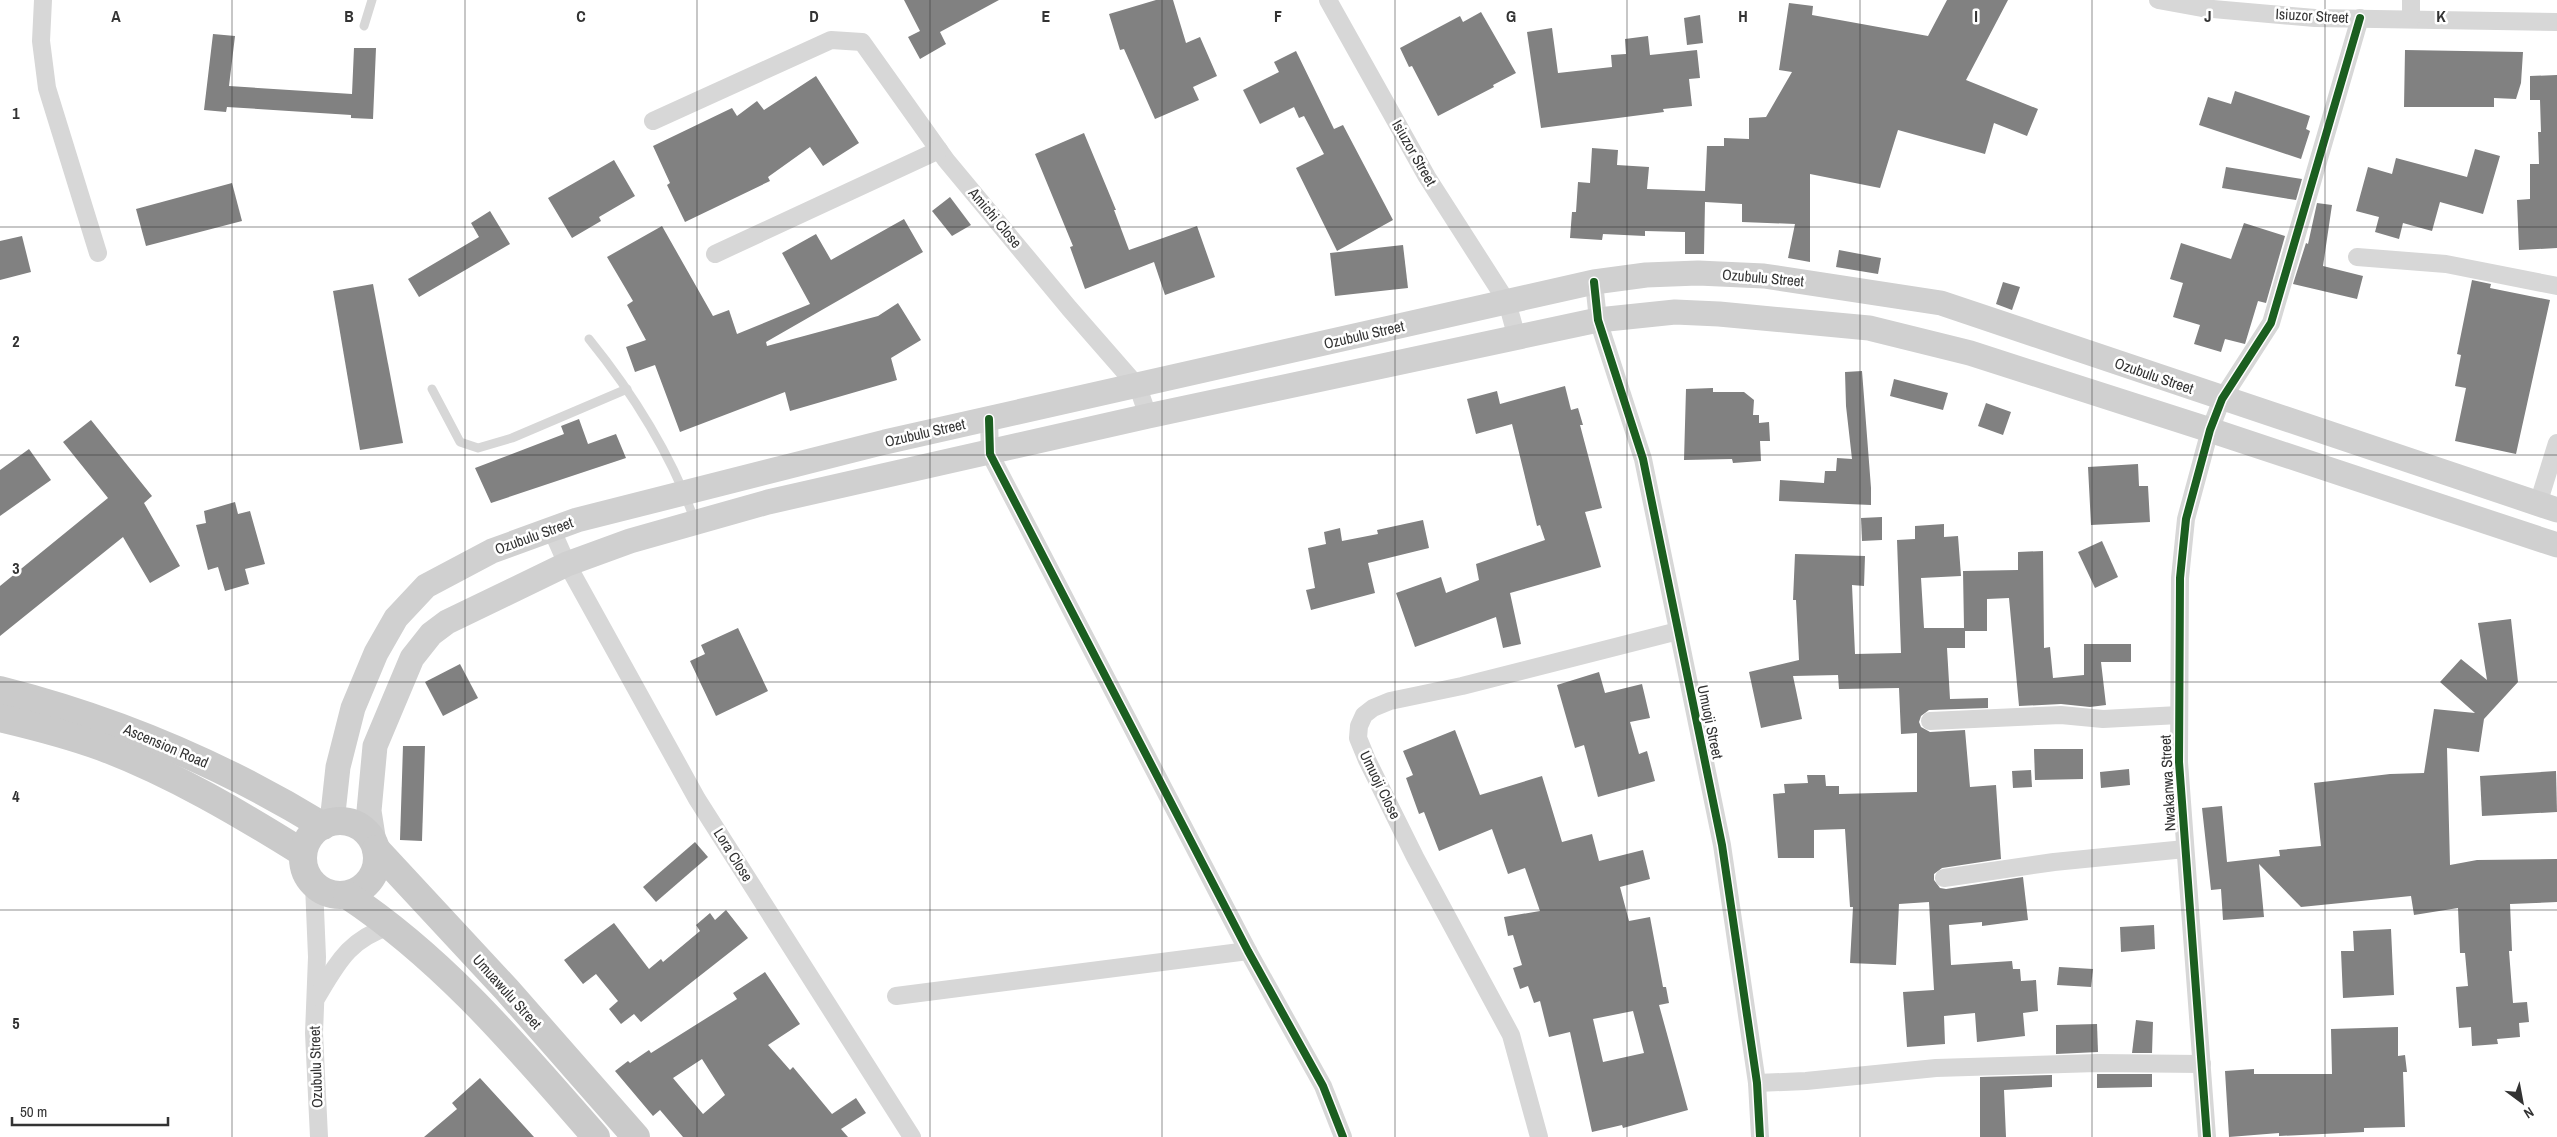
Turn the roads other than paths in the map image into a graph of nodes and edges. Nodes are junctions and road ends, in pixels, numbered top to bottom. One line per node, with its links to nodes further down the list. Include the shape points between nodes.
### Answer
1 (43, 0): 12 (street, via 41,41 48,88)
2 (372, 0): 9 (lane)
3 (1328, 0): 17 (street, Isiuzor Street, via 1427,177)
4 (2158, 0): 6 (street, Isiuzor Street, via 2202,8 2315,18)
5 (2411, 0): 7 (street)
6 (2360, 18): 7 (street, Isiuzor Street); 24 (street, Nwakanwa Street, via 2271,323)
7 (2411, 19): 8 (street, Isiuzor Street)
8 (2557, 22)
9 (364, 26)
10 (653, 121): 11 (street, Amichi Close, via 831,40 849,39 862,42)
11 (939, 150): 13 (street); 21 (street, Amichi Close)
12 (98, 253)
13 (715, 254)
14 (2357, 256): 16 (street, via 2446,264)
15 (1594, 282): 17 (main road, Ozubulu Street); 18 (street, Umuoji Street); 24 (main road, Ozubulu Street, via 1698,273 1764,276 1941,303)
16 (2557, 286)
17 (1507, 302): 19 (street, Isiuzor Street); 21 (main road, Ozubulu Street)
18 (1598, 320): 19 (main road); 27 (main road, via 1675,312 1869,328 1970,354); 36 (street, Umuoji Street, via 1643,459)
19 (1517, 338): 25 (main road)
20 (589, 339): 23 (lane)
21 (1138, 387): 25 (street); 26 (main road, Ozubulu Street)
22 (432, 389): 23 (lane, via 460,442 478,448 512,438)
23 (627, 389): 30 (lane)
24 (2222, 399): 27 (street, Nwakanwa Street); 31 (main road, Ozubulu Street)
25 (1148, 416): 29 (main road)
26 (989, 419): 29 (street); 30 (main road, Ozubulu Street)
27 (2210, 430): 34 (main road); 38 (street, Nwakanwa Street, via 2186,519 2180,578)
28 (2557, 443): 31 (street)
29 (990, 454): 32 (main road, via 768,502); 49 (street)
30 (684, 491): 32 (lane); 33 (main road, Ozubulu Street)
31 (2548, 507)
32 (695, 523): 35 (main road, via 630,541)
33 (551, 528): 35 (street, Lora Close); 41 (main road, Ozubulu Street, via 461,565 426,586 396,618 376,653 353,708)
34 (2557, 546)
35 (567, 564): 42 (main road, via 447,622 431,634 412,658 375,746 369,811); 57 (street, Lora Close, via 697,798)
36 (1678, 631): 53 (street, Umuoji Street, via 1722,845); 59 (street, Umuoji Close, via 1390,701 1364,715 1360,726 1358,738 1366,760 1511,1035)
37 (0, 690): 41 (main road, Ascension Road, via 116,725 178,748)
38 (2179, 715): 40 (street); 43 (street, Nwakanwa Street)
39 (0, 718): 44 (main road, Ascension Road, via 102,747 161,772 224,805)
40 (1930, 720)
41 (327, 824): 42 (main road, via 352,823 365,831); 44 (main road, via 312,835)
42 (375, 846): 47 (main road, via 376,869 372,878 365,886); 56 (main road, Umuawulu Street)
43 (2185, 849): 45 (street, via 2080,858); 52 (street, Nwakanwa Street)
44 (303, 854): 46 (main road, via 303,865)
45 (1944, 878)
46 (314, 885): 47 (main road, via 335,896); 51 (street, Ozubulu Street)
47 (347, 895): 48 (main road, Umuawulu Street)
48 (391, 926): 51 (street, Ozubulu Street, via 371,932 354,943 341,957); 55 (main road, Umuawulu Street, via 432,959 495,1022)
49 (1248, 951): 50 (street); 58 (street, via 1323,1086)
50 (896, 996)
51 (316, 998): 54 (street, Ozubulu Street, via 314,1033)
52 (2202, 1064): 53 (street, via 2097,1063 1936,1068); 61 (street, Nwakanwa Street)
53 (1757, 1083): 60 (street, Umuoji Street)
54 (320, 1137)
55 (596, 1137)
56 (636, 1137)
57 (912, 1137)
58 (1343, 1137)
59 (1538, 1137)
60 (1760, 1137)
61 (2207, 1137)

